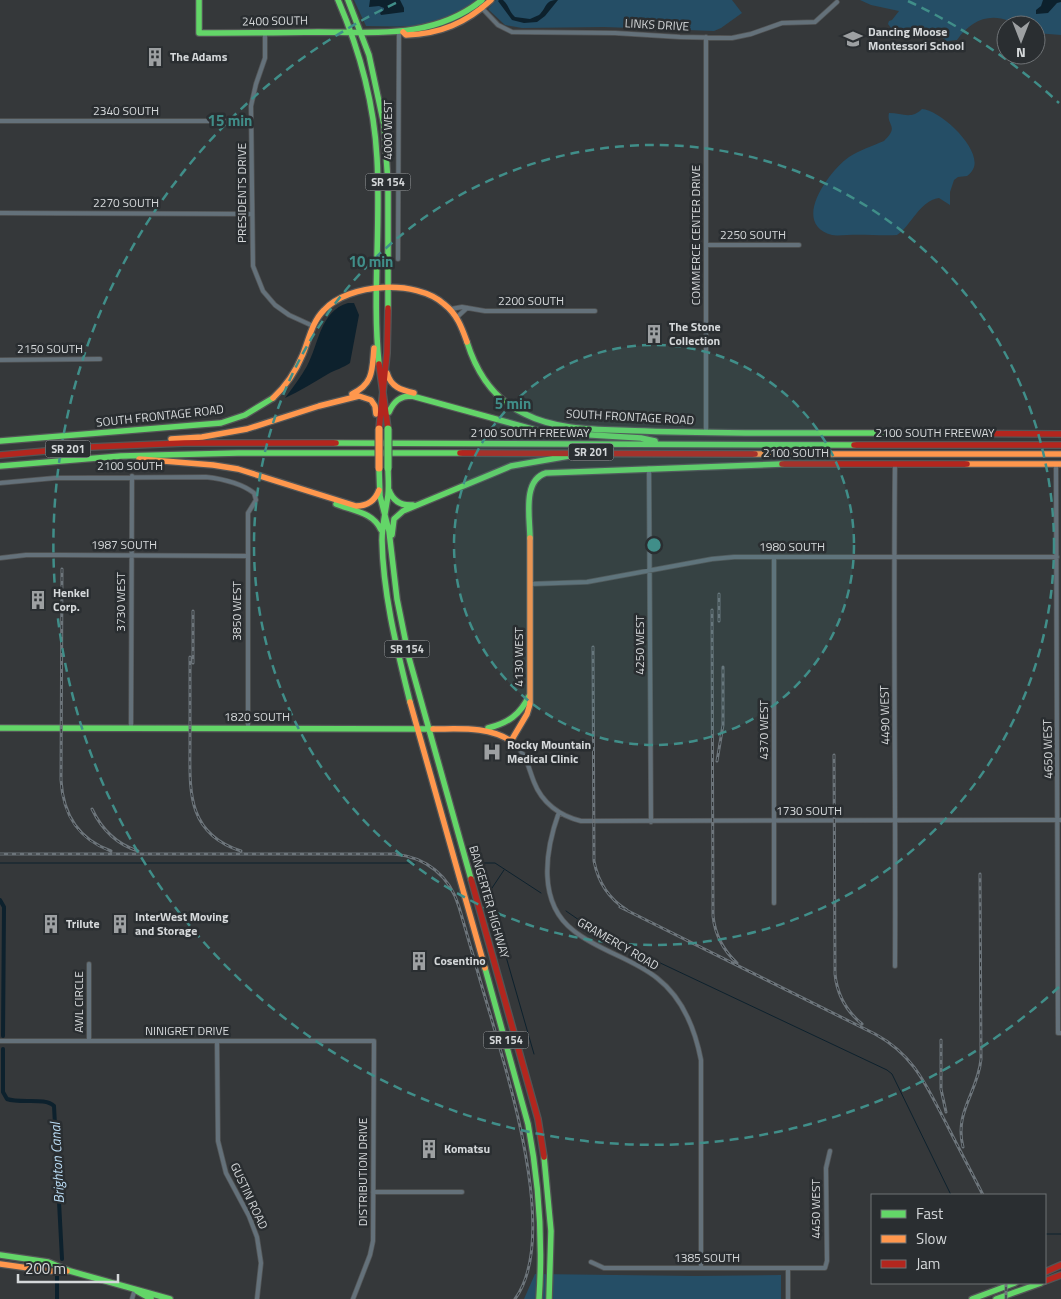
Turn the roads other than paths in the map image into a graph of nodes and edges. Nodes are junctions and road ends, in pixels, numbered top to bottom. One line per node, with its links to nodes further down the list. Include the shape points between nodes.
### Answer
1 (199, 0): 7 (main road, 2400 SOUTH, via 199,32)
2 (338, 0): 8 (main road, BANGERTER HIGHWAY / SR 154)
3 (348, 0): 9 (main road, BANGERTER HIGHWAY / SR 154)
4 (491, 0): 6 (main road, 2400 SOUTH)
5 (836, 2): 11 (street, LINKS DRIVE, via 815,22 782,23 737,37)
6 (481, 4): 10 (main road, 2400 SOUTH, via 449,21); 11 (street, LINKS DRIVE, via 498,25 512,32)
7 (265, 32): 8 (main road, 2400 SOUTH); 13 (street, PRESIDENTS DRIVE, via 265,58 252,100)
8 (351, 32): 9 (main road, 2400 SOUTH); 19 (main road, BANGERTER HIGHWAY / SR 154, via 365,78 375,134)
9 (360, 32): 10 (main road, 2400 SOUTH); 20 (main road, BANGERTER HIGHWAY / SR 154, via 374,77 386,143)
10 (401, 32): 18 (street, 4000 WEST)
11 (706, 38): 16 (street, COMMERCE CENTER DRIVE)
12 (0, 121): 13 (street, 2340 SOUTH)
13 (251, 121): 15 (street, PRESIDENTS DRIVE)
14 (0, 213): 15 (street, 2270 SOUTH)
15 (252, 214): 26 (street, PRESIDENTS DRIVE, via 252,257 259,283 275,305)
16 (706, 245): 17 (street, 2250 SOUTH); 35 (street, COMMERCE CENTER DRIVE)
17 (799, 245)
18 (398, 259)
19 (377, 288): 20 (main road, SOUTH FRONTAGE ROAD); 21 (main road, BANGERTER HIGHWAY / SR 154); 26 (main road, SOUTH FRONTAGE ROAD, via 345,294 329,304)
20 (388, 288): 23 (main road, SOUTH FRONTAGE ROAD, via 426,292); 29 (main road, BANGERTER HIGHWAY / SR 154)
21 (377, 302): 30 (main road, BANGERTER HIGHWAY / SR 154, via 378,358); 31 (main road, via 370,380 358,392)
22 (467, 308): 23 (street, 2200 SOUTH); 24 (street, 2200 SOUTH); 25 (street)
23 (450, 310): 25 (main road, SOUTH FRONTAGE ROAD)
24 (595, 311)
25 (456, 318): 35 (main road, SOUTH FRONTAGE ROAD, via 482,377 497,395 520,413 563,426)
26 (313, 326): 37 (main road, SOUTH FRONTAGE ROAD, via 303,355 276,396 263,406 234,419 221,423)
27 (100, 359): 28 (street, 2150 SOUTH)
28 (0, 360)
29 (386, 370): 30 (main road, BANGERTER HIGHWAY / SR 154); 32 (main road, via 389,381 396,388)
30 (383, 388): 33 (main road, BANGERTER HIGHWAY / SR 154); 34 (main road, BANGERTER HIGHWAY / SR 154)
31 (319, 406): 34 (main road, via 354,396 366,397 375,406); 38 (main road, via 247,430)
32 (471, 412): 33 (main road, via 408,396 396,400); 39 (main road, via 543,432 641,438)
33 (388, 415): 53 (main road, BANGERTER HIGHWAY / SR 154, bridge)
34 (379, 429): 52 (main road, BANGERTER HIGHWAY / SR 154, bridge)
35 (706, 432): 36 (main road, SOUTH FRONTAGE ROAD)
36 (1061, 434)
37 (0, 440)
38 (137, 444): 39 (main road, 2100 SOUTH FREEWAY / SR 201); 43 (main road, 2100 SOUTH FREEWAY / SR 201)
39 (670, 444): 40 (main road, 2100 SOUTH FREEWAY / SR 201)
40 (1061, 444)
41 (685, 452): 42 (main road, 2100 SOUTH FREEWAY / SR 201); 44 (main road, 2100 SOUTH FREEWAY / SR 201); 55 (main road, via 586,455 532,461)
42 (1061, 454)
43 (0, 455)
44 (121, 456): 47 (main road, 2100 SOUTH FREEWAY / SR 201); 54 (main road, via 229,467)
45 (894, 464): 46 (main road, 2100 SOUTH); 48 (main road, 2100 SOUTH); 63 (street, 4490 WEST)
46 (1059, 464): 64 (street, 4650 WEST)
47 (0, 466)
48 (649, 468): 50 (main road, 2100 SOUTH, via 551,472 541,474); 66 (street, 4250 WEST)
49 (132, 476): 51 (street, 2100 SOUTH); 56 (street, 2100 SOUTH, via 215,478 252,491); 59 (street, 3730 WEST)
50 (533, 481): 67 (main road, 4130 WEST, via 530,493)
51 (0, 483)
52 (379, 487): 54 (main road, via 376,498 362,506); 57 (main road, BANGERTER HIGHWAY / SR 154)
53 (388, 487): 55 (main road, via 393,499 404,505); 57 (main road, BANGERTER HIGHWAY / SR 154)
54 (308, 492): 58 (main road, via 370,516 379,524)
55 (438, 495): 60 (main road, via 396,516)
56 (256, 496): 61 (street, 3850 WEST, via 248,513)
57 (384, 513): 58 (main road, BANGERTER HIGHWAY / SR 154); 60 (main road, BANGERTER HIGHWAY / SR 154)
58 (382, 534): 72 (main road, BANGERTER HIGHWAY / SR 154, via 392,622)
59 (132, 555): 61 (street, 1987 SOUTH); 65 (street, 1987 SOUTH); 70 (street, 3730 WEST)
60 (392, 555): 73 (main road, BANGERTER HIGHWAY / SR 154, via 400,615)
61 (248, 556): 71 (street, 3850 WEST)
62 (774, 557): 63 (street, 1980 SOUTH); 66 (street, 1980 SOUTH, via 712,559); 78 (street, 4370 WEST)
63 (895, 557): 64 (street, 1980 SOUTH); 79 (street, 4490 WEST)
64 (1057, 557): 77 (street, 4650 WEST)
65 (0, 558)
66 (650, 570): 67 (street, 1980 SOUTH, via 587,582); 80 (street, 4250 WEST)
67 (530, 584): 68 (main road, 4130 WEST)
68 (531, 689): 74 (main road, via 522,710 513,720); 75 (main road, 4130 WEST, via 527,714)
69 (0, 728): 70 (main road, 1820 SOUTH)
70 (131, 728): 71 (main road, 1820 SOUTH)
71 (248, 729): 72 (main road, 1820 SOUTH)
72 (418, 729): 73 (main road, 1820 SOUTH); 111 (main road, BANGERTER HIGHWAY / SR 154, via 528,1124 541,1225)
73 (428, 729): 74 (main road, 1820 SOUTH); 112 (main road, BANGERTER HIGHWAY / SR 154, via 536,1112 550,1203)
74 (483, 729): 75 (main road, 1820 SOUTH)
75 (511, 741): 76 (street, via 525,755 539,793)
76 (558, 812): 80 (street, 1730 SOUTH, via 590,822); 96 (street, GRAMERCY ROAD, via 547,867 550,898 557,913 575,932 642,967 658,979 681,1004 692,1027 701,1060)
77 (1060, 820): 79 (street, 1730 SOUTH); 84 (street, 4650 WEST)
78 (774, 821): 79 (street, 1730 SOUTH); 80 (street, 1730 SOUTH); 81 (street, 4370 WEST)
79 (896, 821): 83 (street, 4490 WEST)
80 (651, 822)
81 (774, 903)
82 (89, 964): 86 (street, AWL CIRCLE)
83 (895, 966)
84 (1060, 1033)
85 (0, 1041): 86 (street, NINIGRET DRIVE)
86 (89, 1041): 87 (street, NINIGRET DRIVE)
87 (217, 1041): 88 (street, NINIGRET DRIVE); 109 (street, GUSTIN ROAD, via 218,1141 229,1180 257,1237 261,1268)
88 (374, 1041): 90 (street, DISTRIBUTION DRIVE)
89 (830, 1151): 98 (street, 4450 WEST, via 826,1168)
90 (373, 1192): 91 (street); 110 (street, DISTRIBUTION DRIVE, via 372,1246)
91 (462, 1192)
92 (0, 1255): 99 (main road, via 48,1262)
93 (591, 1262): 96 (street, 1385 SOUTH, via 604,1268)
94 (0, 1264): 99 (main road)
95 (1061, 1265): 100 (main road)
96 (701, 1268): 97 (street, 1385 SOUTH)
97 (788, 1268): 98 (street, 1385 SOUTH); 113 (street)
98 (825, 1268)
99 (70, 1271): 105 (main road)
100 (1046, 1272)
101 (1061, 1275): 102 (main road)
102 (1046, 1281)
103 (1012, 1284): 114 (main road)
104 (1038, 1284): 115 (main road)
105 (135, 1289): 106 (street); 107 (main road); 108 (main road)
106 (132, 1299)
107 (151, 1299)
108 (170, 1299)
109 (257, 1299)
110 (353, 1299)
111 (539, 1299)
112 (549, 1299)
113 (788, 1299)
114 (972, 1299)
115 (996, 1299)

